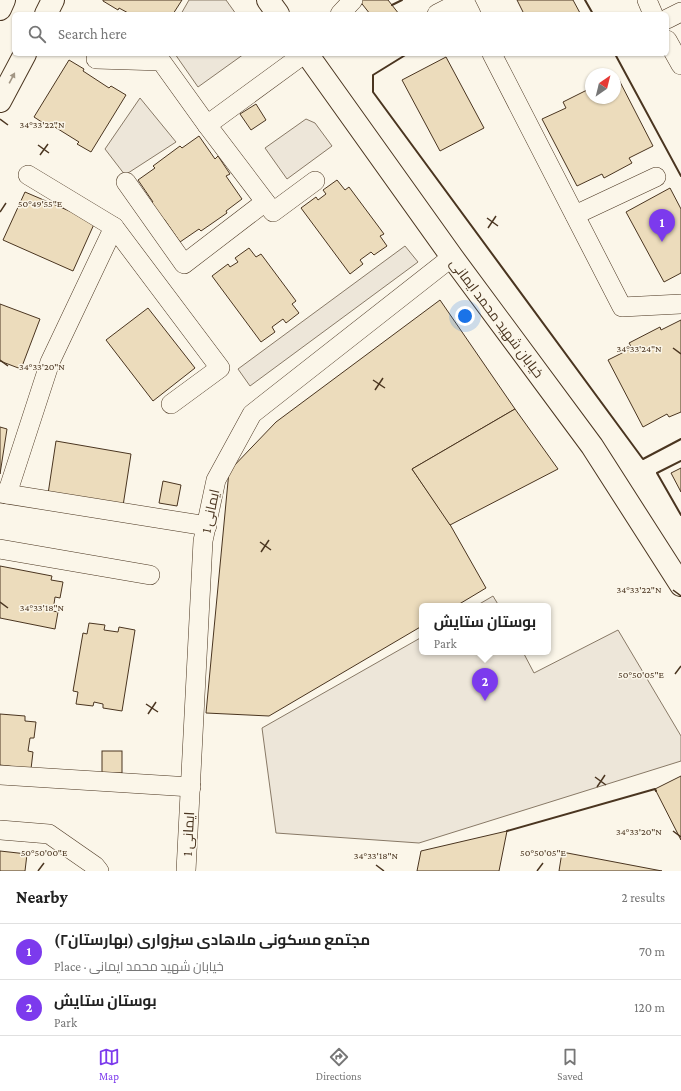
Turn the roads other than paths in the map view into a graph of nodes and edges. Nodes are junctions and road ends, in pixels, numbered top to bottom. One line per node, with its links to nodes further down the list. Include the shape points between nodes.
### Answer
1 (4, 0): 6 (street)
2 (53, 0): 7 (street)
3 (268, 0): 8 (street)
4 (353, 0): 9 (street)
5 (646, 0): 12 (street)
6 (0, 9)
7 (47, 12)
8 (277, 12)
9 (342, 12)
10 (441, 12): 11 (street, via 464,0)
11 (470, 12)
12 (652, 12)
13 (681, 12): 14 (street)
14 (669, 18)
15 (669, 44): 21 (street)
16 (24, 56): 22 (street, one-way to 16)
17 (301, 56): 23 (street)
18 (308, 56): 31 (street, خیابان شهید محمد ایمانی)
19 (493, 56): 29 (street)
20 (96, 59): 23 (street, via 161,61)
21 (681, 66)
22 (0, 102)
23 (207, 125): 28 (street)
24 (28, 175): 30 (street)
25 (656, 177): 29 (street)
26 (315, 181): 28 (street, via 273,212)
27 (126, 182): 28 (street, via 184,264)
28 (265, 202)
29 (575, 215): 32 (street, via 622,307)
30 (114, 227): 33 (street, via 220,368); 34 (street, via 50,362)
31 (452, 257): 35 (street, ایمانی 1, via 252,414 216,480); 38 (street, خیابان شهید محمد ایمانی, via 592,446)
32 (681, 304)
33 (171, 404)
34 (3, 493): 35 (street)
35 (207, 526): 40 (street, ایمانی 1, via 203,541)
36 (0, 548): 37 (street)
37 (150, 575)
38 (680, 582)
39 (0, 775): 40 (street)
40 (191, 787): 43 (street, ایمانی 1)
41 (0, 830): 42 (street, via 49,834)
42 (99, 871)
43 (186, 871)

